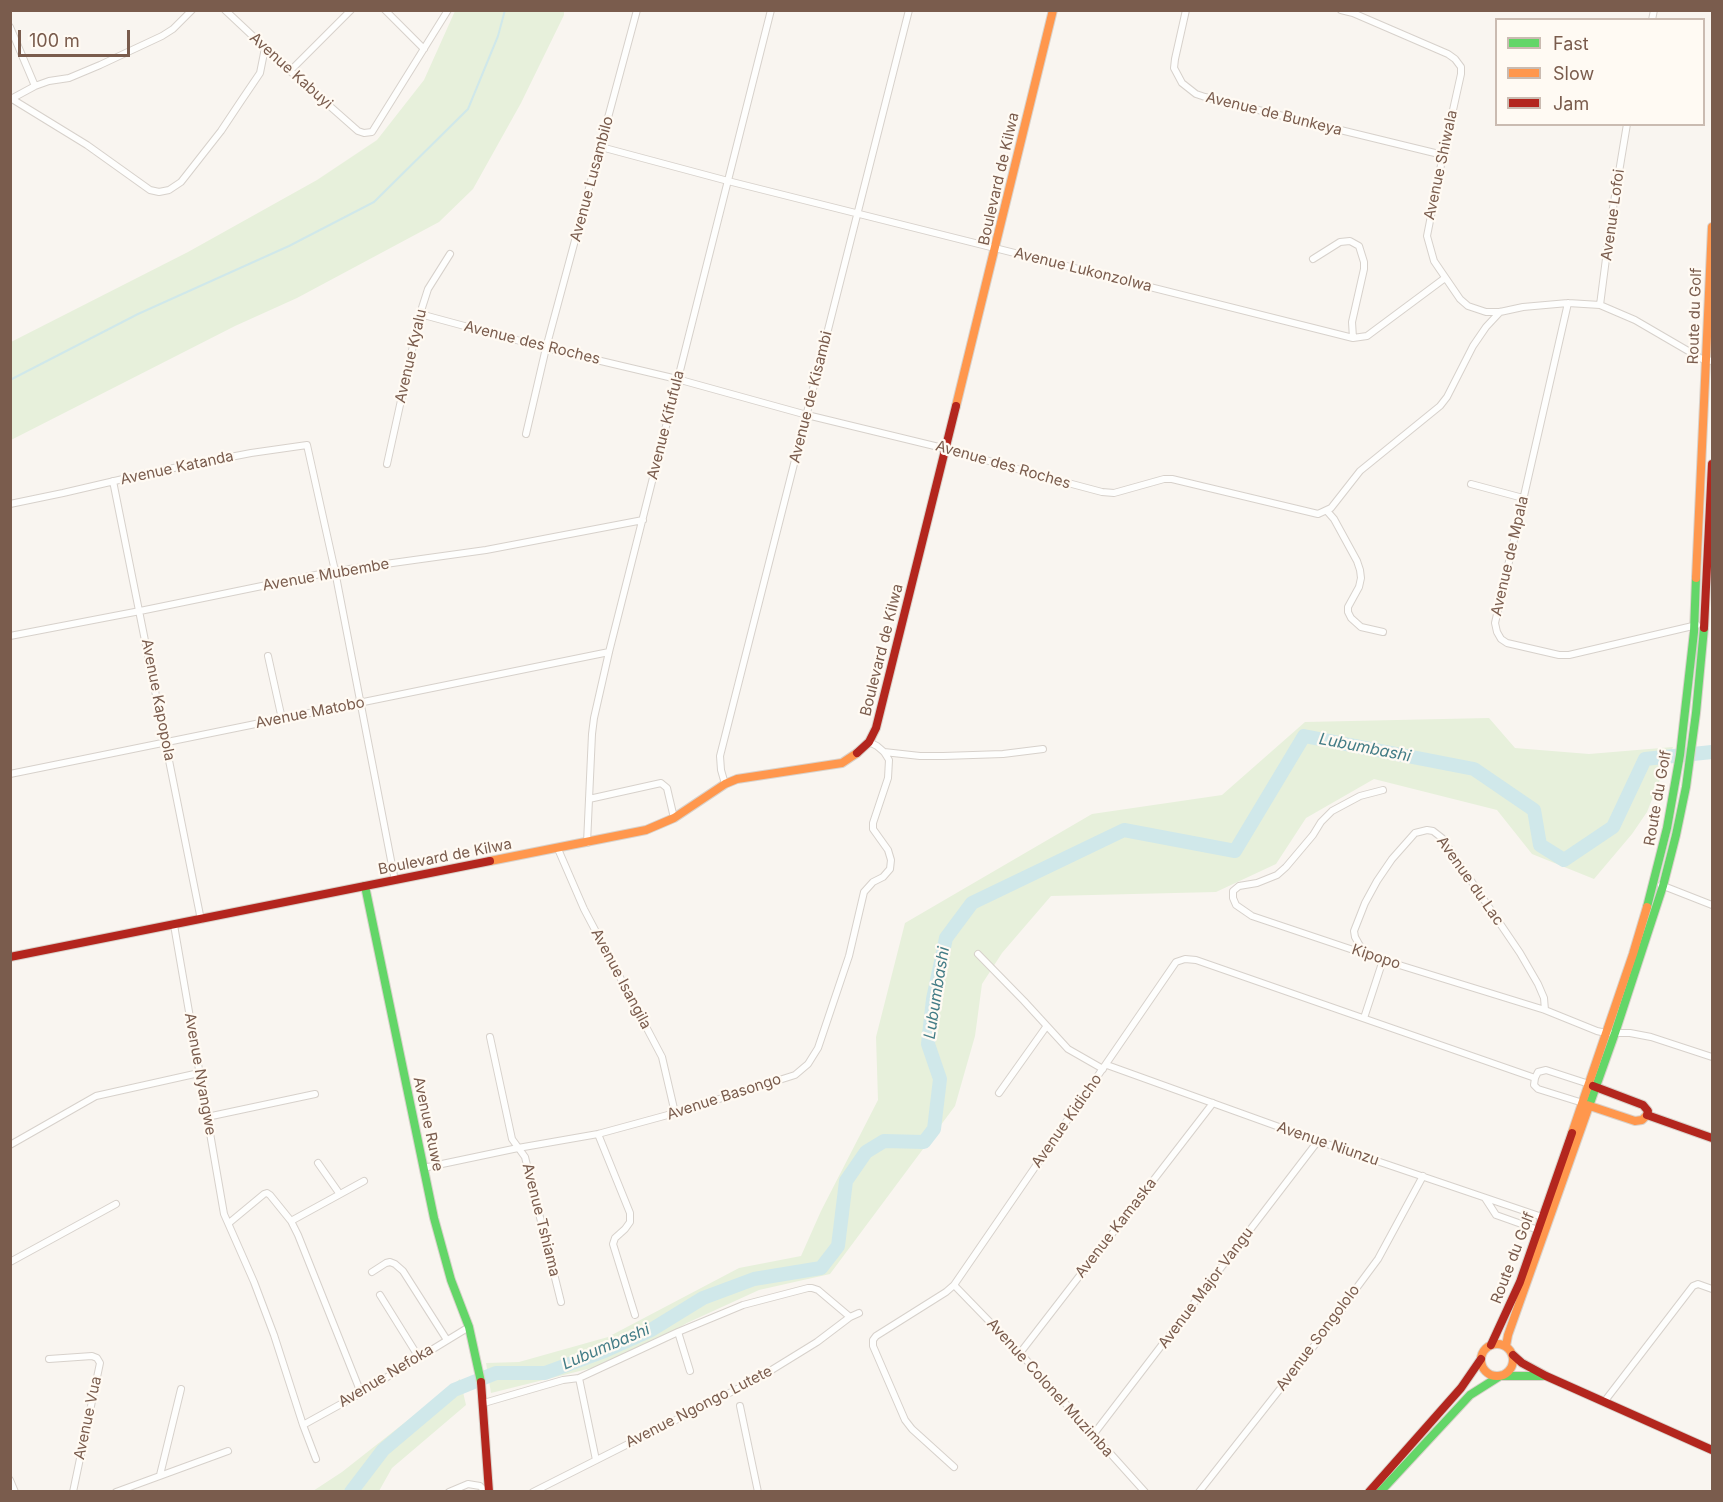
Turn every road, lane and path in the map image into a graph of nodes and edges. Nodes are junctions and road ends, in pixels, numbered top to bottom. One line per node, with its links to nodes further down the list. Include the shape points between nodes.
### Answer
1 (192, 10): 16 (street, via 162,36 69,78)
2 (225, 10): 13 (street, Avenue Kabuyi)
3 (351, 10): 15 (street)
4 (386, 10): 14 (street)
5 (448, 10): 14 (street)
6 (637, 10): 19 (street, Avenue Lusambilo)
7 (771, 10): 21 (street, Avenue Kifufula)
8 (909, 10): 22 (street, Avenue de Kisambi)
9 (1053, 10): 24 (street, Boulevard de Kilwa)
10 (1186, 10): 20 (street, Avenue de Bunkeya, via 1174,68 1182,83 1196,94)
11 (1341, 10): 20 (street, Avenue Shiwala, via 1448,54 1458,62 1461,74)
12 (10, 27): 16 (street)
13 (265, 48): 15 (street, Avenue Kabuyi); 17 (street, via 260,73 221,131 169,190 150,190 87,145)
14 (424, 49): 15 (street, Avenue Kabuyi, via 372,132 358,131)
15 (290, 71)
16 (35, 86): 17 (street)
17 (11, 99)
18 (1627, 126): 29 (street, Avenue Lofoi)
19 (601, 147): 21 (street, Avenue Lukonzolwa); 33 (street, Avenue Lusambilo)
20 (1443, 155): 27 (street, Avenue Shiwala, via 1427,236 1434,261)
21 (728, 181): 22 (street, Avenue Lukonzolwa); 35 (street, Avenue Kifufula)
22 (857, 214): 24 (street, Avenue Lukonzolwa); 37 (street, Avenue de Kisambi)
23 (1713, 227): 34 (street, Route du Golf)
24 (996, 248): 32 (street, Avenue Lukonzolwa); 39 (street, Boulevard de Kilwa)
25 (450, 254): 31 (street, Avenue Kyalu, via 428,289)
26 (1313, 259): 32 (street, via 1340,242 1355,242 1359,246 1364,269 1352,322)
27 (1445, 278): 30 (street, Avenue Shiwala, via 1468,306); 32 (street, via 1367,336)
28 (1568, 303): 29 (street, Avenue Shiwala); 30 (street, Avenue Shiwala); 44 (street, Avenue de Mpala)
29 (1600, 305): 34 (street, Avenue Shiwala)
30 (1500, 312): 46 (street, via 1473,346 1440,405 1360,471)
31 (420, 314): 33 (street, Avenue des Roches); 40 (street, Avenue Kyalu)
32 (1353, 338)
33 (546, 348): 35 (street, Avenue des Roches); 38 (street, Avenue Lusambilo)
34 (1710, 361): 36 (street, Route du Golf)
35 (677, 379): 37 (street, Avenue des Roches); 47 (street, Avenue Kifufula)
36 (1709, 407): 51 (street, Route du Golf)
37 (807, 415): 39 (street, Avenue des Roches); 63 (street, Avenue de Kisambi, via 720,756)
38 (526, 434)
39 (947, 449): 46 (street, Avenue des Roches, via 1108,493 1172,479 1313,513); 59 (street, Boulevard de Kilwa, via 876,728)
40 (387, 464)
41 (1713, 464): 50 (street)
42 (114, 481): 45 (street, Avenue Katanda); 48 (street, Avenue Katanda, via 307,445); 49 (street, Avenue Kapopola)
43 (1470, 484): 44 (street)
44 (1524, 498): 51 (street, Avenue de Mpala, via 1495,623 1507,643 1569,655)
45 (10, 504)
46 (1327, 511): 52 (street, via 1360,570 1359,587 1348,612 1361,627)
47 (643, 520): 48 (street, Avenue Mubembe, via 486,550); 54 (street, Avenue Kifufula)
48 (335, 571): 49 (street, Avenue Mubembe); 56 (street)
49 (140, 611): 53 (street, Avenue Mubembe); 58 (street, Avenue Kapopola)
50 (1704, 623): 51 (street, Avenue de Mpala); 70 (street, via 1693,744 1682,811)
51 (1695, 626): 70 (street, Route du Golf)
52 (1383, 632)
53 (10, 636)
54 (609, 652): 56 (street, Avenue Matobo); 65 (street, Avenue Kifufula, via 594,718)
55 (268, 656): 57 (street)
56 (360, 704): 57 (street, Avenue Matobo); 69 (street)
57 (282, 719): 58 (street, Avenue Matobo)
58 (166, 741): 62 (street, Avenue Matobo); 73 (street, Avenue Kapopola)
59 (869, 742): 61 (street); 63 (street, Boulevard de Kilwa, via 842,762 749,776)
60 (1044, 749): 61 (street, via 943,756)
61 (884, 752): 93 (street, Avenue Basongo, via 889,760 888,778 873,829 888,850 890,869 864,892 849,956 818,1048 808,1064 795,1074)
62 (10, 774)
63 (725, 784): 66 (street, Boulevard de Kilwa)
64 (1383, 790): 75 (street, Kipopo, via 1360,796 1332,811 1286,867 1233,891 1236,905 1252,916)
65 (589, 799): 66 (street, via 661,783 667,788); 67 (street, Avenue Kifufula)
66 (674, 818): 67 (street, Boulevard de Kilwa, via 646,830)
67 (586, 843): 68 (street, Boulevard de Kilwa)
68 (558, 849): 69 (street, Boulevard de Kilwa); 93 (street, Avenue Isangila, via 584,909 662,1057)
69 (395, 881): 71 (street, Boulevard de Kilwa)
70 (1659, 885): 72 (street); 82 (street, Route du Golf, via 1633,954)
71 (365, 886): 73 (street, Boulevard de Kilwa); 102 (street, Avenue Ruwe)
72 (1713, 905)
73 (201, 920): 74 (street, Boulevard de Kilwa)
74 (174, 925): 77 (street, Boulevard de Kilwa); 86 (street, Avenue Nyangwe)
75 (1365, 953): 78 (street, Kipopo); 79 (street, Avenue du Lac, via 1354,931 1377,881 1415,833 1433,831 1442,838 1520,953 1538,984)
76 (978, 954): 81 (street, Avenue Niunzu)
77 (11, 956)
78 (1383, 960): 79 (street, Kipopo); 80 (street)
79 (1545, 1010): 82 (street, Kipopo)
80 (1364, 1018): 85 (street, Avenue Kidicho, via 1196,960 1182,959 1173,965); 87 (street)
81 (1046, 1027): 85 (street, Avenue Niunzu, via 1068,1050); 89 (street)
82 (1611, 1033): 84 (street, Kipopo, via 1652,1037); 88 (street, Route du Golf)
83 (490, 1037): 100 (street, Avenue Tshiama, via 512,1139)
84 (1713, 1057)
85 (1105, 1067): 91 (street, Avenue Niunzu); 114 (street, Avenue Kidicho)
86 (199, 1073): 95 (street, Avenue Nyangwe); 99 (street, via 96,1096)
87 (1535, 1078): 88 (street, via 1538,1072 1546,1070); 92 (street, via 1538,1089)
88 (1593, 1086): 92 (street, Route du Golf); 94 (street, via 1643,1105)
89 (999, 1093)
90 (315, 1094): 95 (street)
91 (1213, 1103): 98 (street, Avenue Niunzu); 126 (street, Avenue Kamaska)
92 (1587, 1104): 94 (street, via 1635,1121); 108 (street, Route du Golf)
93 (675, 1113): 96 (street, Avenue Basongo)
94 (1647, 1115): 97 (street)
95 (207, 1117): 110 (street, Avenue Nyangwe, via 224,1214)
96 (598, 1134): 100 (street, Avenue Basongo); 119 (street, via 630,1213 630,1222 613,1244)
97 (1713, 1138)
98 (1318, 1141): 103 (street, Avenue Niunzu); 141 (street, Avenue Major Vangu)
99 (10, 1145)
100 (518, 1148): 102 (street, Avenue Basongo); 117 (street, Avenue Tshiama, via 525,1157)
101 (318, 1163): 105 (street)
102 (423, 1168): 121 (street, Avenue Ruwe, via 451,1280)
103 (1423, 1176): 106 (street, Avenue Niunzu); 158 (street, Avenue Songololo, via 1359,1287)
104 (364, 1180): 105 (street)
105 (339, 1193): 109 (street)
106 (1485, 1197): 108 (street, Avenue Niunzu); 111 (street, via 1496,1215)
107 (116, 1204): 112 (street)
108 (1546, 1219): 111 (street, Route du Golf)
109 (291, 1221): 110 (street, via 267,1193); 136 (street)
110 (229, 1223): 140 (street, Avenue Nyangwe, via 274,1335)
111 (1542, 1231): 124 (street, Route du Golf); 125 (street)
112 (10, 1262)
113 (372, 1272): 123 (street, via 390,1262 404,1271)
114 (954, 1285): 126 (street, Avenue Colonel Muzimba); 146 (street, via 876,1336 873,1343 905,1420)
115 (1713, 1288): 137 (street, via 1693,1286)
116 (380, 1295): 128 (street)
117 (561, 1302)
118 (859, 1313): 120 (street, Avenue Ngongo Lutete)
119 (635, 1315)
120 (850, 1317): 122 (street, via 818,1290 808,1288 742,1305); 145 (street, Avenue Ngongo Lutete, via 757,1378)
121 (470, 1327): 123 (street, Avenue Nefoka); 138 (street, Avenue Ruwe)
122 (678, 1332): 131 (street); 134 (street)
123 (447, 1340): 128 (street, Avenue Nefoka)
124 (1491, 1345): 125 (street); 130 (street)
125 (1506, 1346): 127 (street)
126 (1020, 1353): 141 (street, Avenue Colonel Muzimba)
127 (1513, 1355): 132 (street, via 1512,1367); 133 (street)
128 (418, 1356): 136 (street, Avenue Nefoka)
129 (49, 1359): 151 (street, Avenue Vua, via 92,1356 99,1363)
130 (1481, 1359): 132 (street, via 1487,1373); 149 (street)
131 (690, 1371)
132 (1500, 1376): 133 (street); 149 (street, via 1470,1395)
133 (1546, 1376): 137 (street)
134 (579, 1378): 138 (street); 145 (street)
135 (181, 1389): 147 (street)
136 (361, 1393): 140 (street, Avenue Nefoka)
137 (1604, 1402): 142 (street)
138 (484, 1403): 154 (street)
139 (740, 1406): 156 (street)
140 (303, 1425): 144 (street, Avenue Nyangwe)
141 (1093, 1435): 157 (street, Avenue Colonel Muzimba)
142 (1713, 1450)
143 (228, 1451): 147 (street)
144 (316, 1459)
145 (596, 1460): 155 (street, Avenue Ngongo Lutete)
146 (954, 1467)
147 (160, 1475): 152 (street)
148 (10, 1480): 150 (street)
149 (1382, 1485): 159 (street)
150 (15, 1491)
151 (73, 1491)
152 (116, 1491)
153 (449, 1491): 154 (street, via 468,1484)
154 (488, 1491)
155 (533, 1491)
156 (758, 1491)
157 (1144, 1491)
158 (1199, 1491)
159 (1369, 1491)

